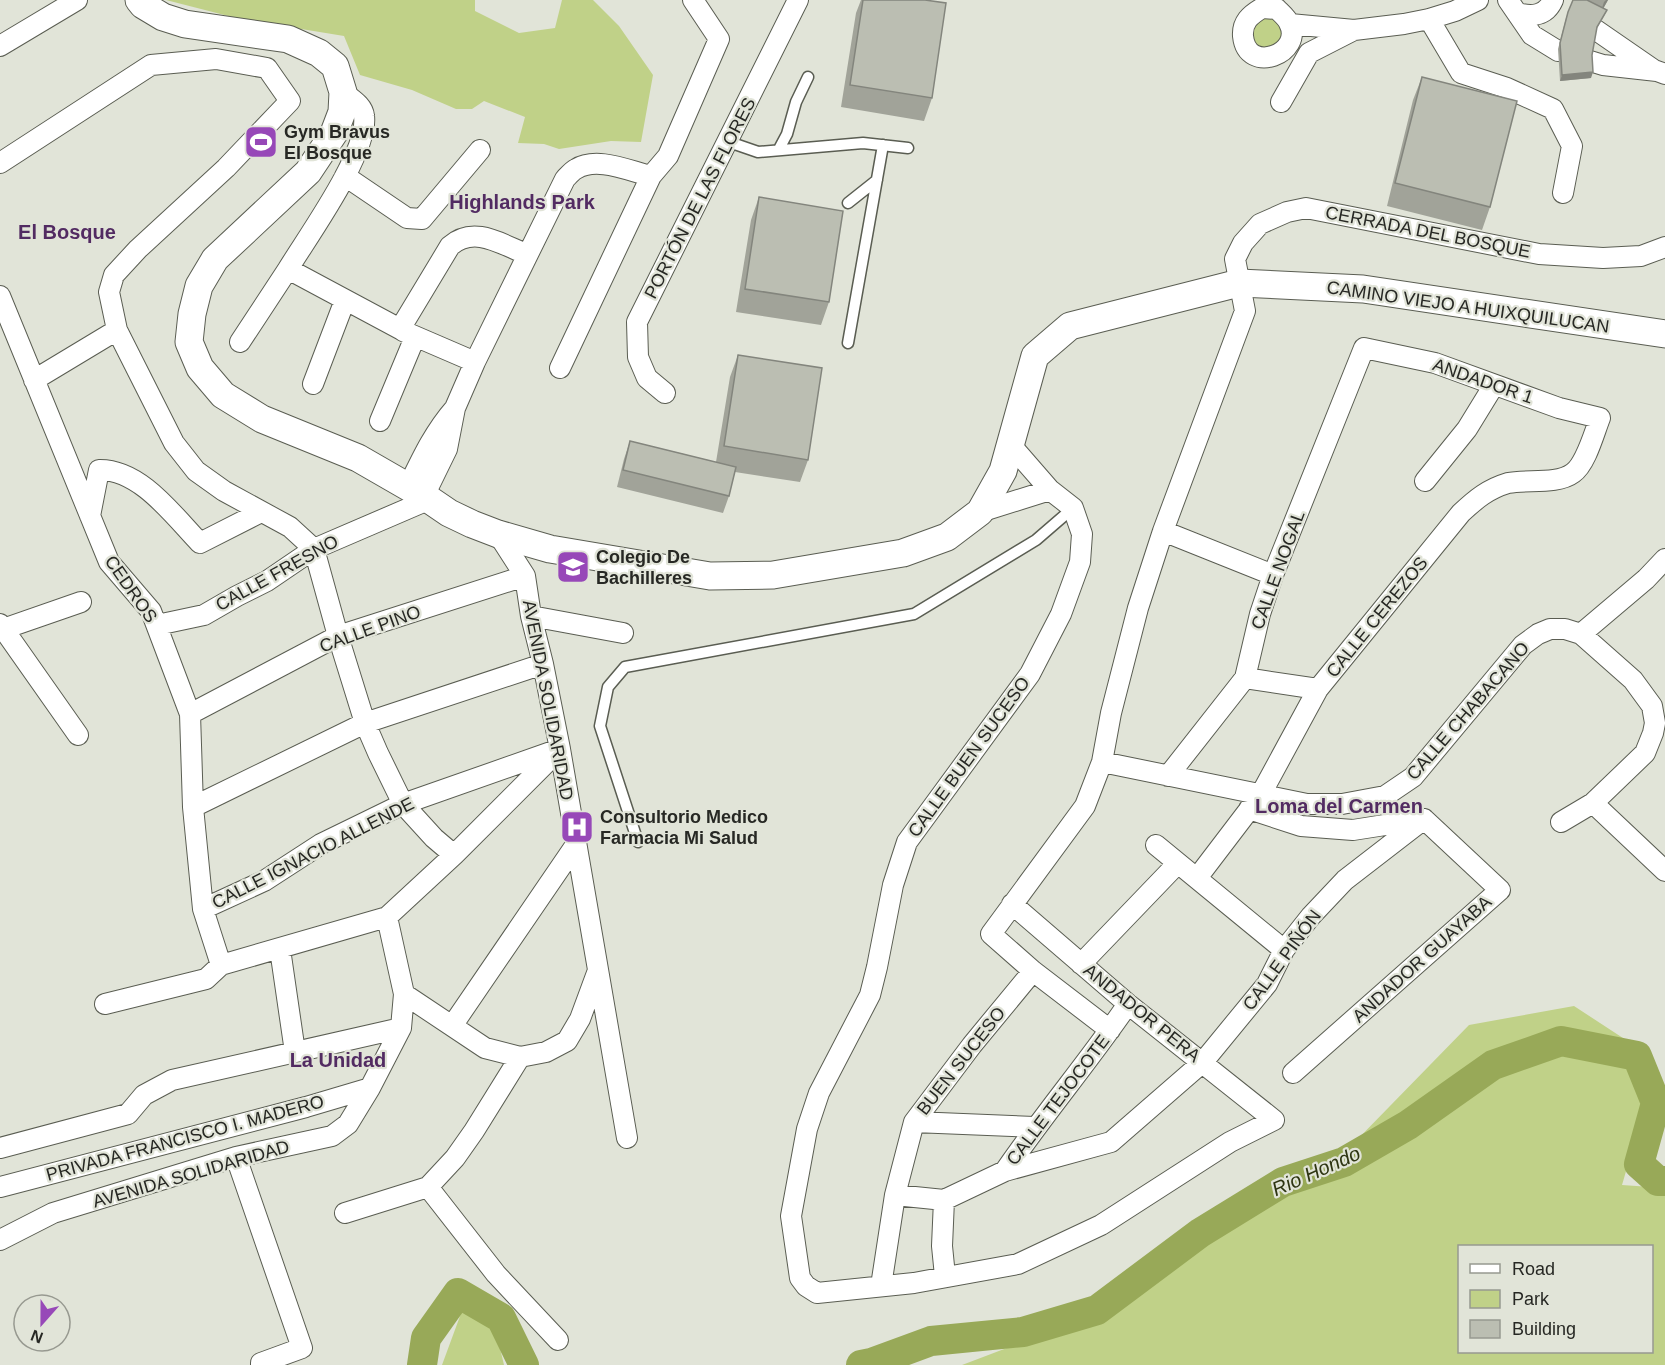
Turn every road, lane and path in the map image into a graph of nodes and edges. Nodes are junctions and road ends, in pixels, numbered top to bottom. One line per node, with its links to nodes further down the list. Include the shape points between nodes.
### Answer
1 (76, 0): 12 (street)
2 (139, 0): 17 (main road, CAMINO VIEJO A HUIXQUILUCAN, via 163,17 185,24 288,39 319,53 335,66)
3 (693, 0): 26 (street, via 719,39 668,156)
4 (798, 0): 19 (street, PORTÓN DE LAS FLORES)
5 (1478, 0): 8 (street)
6 (1513, 6): 7 (street, via 1530,16); 13 (street, via 1532,35)
7 (1558, 6)
8 (1429, 19): 10 (street); 28 (street, via 1458,82 1508,88 1553,109 1572,146)
9 (1290, 24): 10 (street)
10 (1354, 30): 18 (street, via 1309,53)
11 (1596, 30): 15 (street)
12 (0, 46)
13 (1558, 51)
14 (1590, 60): 15 (street)
15 (1661, 73)
16 (808, 77): 22 (lane)
17 (343, 92): 25 (street, via 360,105 364,116 359,145); 53 (main road, CAMINO VIEJO A HUIXQUILUCAN, via 342,112 334,133 309,172 215,259 199,286 189,342 200,368 223,394 262,419 358,458)
18 (1281, 102)
19 (729, 142): 22 (lane, via 758,152); 47 (street, PORTÓN DE LAS FLORES, via 637,322 638,357 647,378)
20 (883, 146): 21 (lane); 22 (lane, via 863,143); 27 (lane)
21 (908, 148)
22 (779, 149)
23 (480, 150): 25 (street, via 422,219 407,218)
24 (0, 163): 36 (street, via 151,65 216,58 267,68 290,101 114,275 109,292)
25 (345, 176): 32 (street)
26 (651, 176): 31 (street, via 591,163 576,168 565,179); 43 (street)
27 (877, 180): 29 (lane); 40 (lane)
28 (1563, 193)
29 (848, 203)
30 (1665, 247): 33 (street, CERRADA DEL BOSQUE, via 1641,256 1539,254 1306,208 1260,224 1235,259)
31 (526, 254): 37 (street, via 479,235 458,239 450,246); 42 (street)
32 (288, 269): 35 (street); 39 (street)
33 (1239, 283): 38 (main road, CAMINO VIEJO A HUIXQUILUCAN, via 1364,289); 50 (main road, CAMINO VIEJO A HUIXQUILUCAN, via 1070,326 1035,356); 58 (street, via 1245,311)
34 (0, 296): 44 (street, CEDROS)
35 (345, 300): 37 (street); 45 (street)
36 (117, 330): 44 (street); 55 (street, via 181,453 196,471)
37 (408, 333): 42 (street); 49 (street)
38 (1665, 334)
39 (240, 342)
40 (848, 342)
41 (1364, 348): 46 (street, ANDADOR 1, via 1436,363); 62 (street, CALLE NOGAL)
42 (475, 362): 53 (street, via 455,408 447,449)
43 (560, 368)
44 (34, 380): 57 (street, CEDROS)
45 (313, 384)
46 (1494, 385): 48 (street, ANDADOR 1); 51 (street, via 1467,429)
47 (665, 393)
48 (1600, 418): 73 (street, CALLE CEREZOS, via 1584,459 1573,473 1492,489 1461,513)
49 (380, 421)
50 (1011, 444): 52 (street); 56 (main road, CAMINO VIEJO A HUIXQUILUCAN, via 1003,471)
51 (1425, 481)
52 (1050, 490): 54 (street); 56 (street)
53 (420, 494): 59 (main road, CAMINO VIEJO A HUIXQUILUCAN, via 449,513); 60 (street, CALLE FRESNO)
54 (1073, 508): 86 (lane, via 1036,540 914,614 625,667 608,687 600,726); 126 (street, CALLE BUEN SUCESO, via 1082,534 1080,562 1061,614 1030,674 907,842 893,885 870,995 819,1093 807,1129 791,1216 800,1278 817,1293)
55 (261, 512): 57 (street, via 200,543 141,483 112,469 99,470); 60 (street, via 290,527)
56 (980, 512): 59 (main road, CAMINO VIEJO A HUIXQUILUCAN, via 947,537 903,553 773,575 710,576 550,549)
57 (90, 516): 66 (street, CEDROS, via 110,562 151,611)
58 (1163, 531): 62 (street); 78 (street, via 1132,629)
59 (498, 534): 63 (street, AVENIDA SOLIDARIDAD)
60 (314, 549): 66 (street, CALLE FRESNO, via 267,581 204,615); 70 (street)
61 (1664, 561): 69 (street)
62 (1274, 575): 72 (street, CALLE NOGAL)
63 (525, 576): 65 (street, AVENIDA SOLIDARIDAD); 70 (street, CALLE PINO)
64 (81, 602): 67 (street)
65 (531, 616): 68 (street); 71 (street, AVENIDA SOLIDARIDAD)
66 (157, 625): 74 (street, CEDROS)
67 (2, 626): 76 (street)
68 (623, 633)
69 (1581, 634): 80 (street, CALLE CHABACANO, via 1550,629 1523,645 1413,777 1384,796 1342,804); 81 (street, via 1633,680 1652,706 1654,723 1645,753)
70 (338, 636): 74 (street, CALLE PINO); 75 (street)
71 (543, 664): 75 (street); 77 (street, AVENIDA SOLIDARIDAD)
72 (1245, 678): 73 (street); 79 (street, CALLE NOGAL)
73 (1318, 689): 80 (street, CALLE CEREZOS)
74 (190, 714): 83 (street, CEDROS)
75 (365, 723): 82 (street); 83 (street)
76 (78, 735)
77 (560, 749): 82 (street, CALLE IGNACIO ALLENDE); 88 (street, AVENIDA SOLIDARIDAD); 89 (street)
78 (1102, 762): 79 (street, CALLE CHABACANO); 93 (street, via 1085,806)
79 (1168, 776): 80 (street, CALLE CHABACANO)
80 (1255, 802): 84 (street, via 1301,826 1353,830); 92 (street, CALLE CEREZOS)
81 (1593, 803): 85 (street); 91 (street)
82 (404, 804): 89 (street); 94 (street, CALLE IGNACIO ALLENDE, via 321,844 264,881)
83 (193, 807): 94 (street, CEDROS)
84 (1424, 819): 97 (street, CALLE PIÑÓN, via 1345,880); 111 (street, ANDADOR GUAYABA, via 1500,890)
85 (1561, 822)
86 (638, 842)
87 (1156, 845): 90 (street)
88 (575, 846): 100 (street, AVENIDA SOLIDARIDAD); 105 (street)
89 (454, 855): 95 (street)
90 (1178, 862): 92 (street); 98 (street)
91 (1665, 871)
92 (1197, 878): 97 (street)
93 (1012, 904): 98 (street, ANDADOR PERA); 101 (street, via 990,934)
94 (203, 909): 99 (street, CEDROS)
95 (387, 917): 96 (street); 102 (street, AVENIDA SOLIDARIDAD)
96 (280, 949): 99 (street); 108 (street)
97 (1284, 950): 110 (street, CALLE PIÑÓN, via 1267,984)
98 (1081, 964): 104 (street, ANDADOR PERA)
99 (221, 965): 103 (street, via 206,979)
100 (598, 970): 109 (street, via 580,1019 567,1041 546,1052); 115 (street, AVENIDA SOLIDARIDAD)
101 (1033, 971): 107 (street, CALLE TEJOCOTE); 113 (street, BUEN SUCESO)
102 (404, 994): 105 (street); 106 (street, AVENIDA SOLIDARIDAD)
103 (105, 1004)
104 (1128, 1004): 107 (street, CALLE TEJOCOTE); 110 (street, ANDADOR PERA)
105 (452, 1026): 109 (street, via 485,1048)
106 (401, 1028): 108 (street); 112 (street, AVENIDA SOLIDARIDAD)
107 (1110, 1030): 114 (street, CALLE TEJOCOTE)
108 (296, 1052): 116 (street, via 172,1080 144,1095 128,1114)
109 (520, 1057): 120 (street, via 468,1140)
110 (1203, 1062): 118 (street, CALLE PIÑÓN, via 1111,1142); 125 (street, ANDADOR PERA, via 1274,1120 1230,1142 1101,1225 1018,1264)
111 (1293, 1073)
112 (370, 1088): 117 (street, AVENIDA SOLIDARIDAD, via 348,1124 332,1136); 119 (street, PRIVADA FRANCISCO I. MADERO)
113 (914, 1122): 114 (street); 121 (street, BUEN SUCESO)
114 (1034, 1127): 118 (street, CALLE TEJOCOTE)
115 (627, 1138)
116 (0, 1148)
117 (237, 1157): 124 (street, AVENIDA SOLIDARIDAD, via 53,1213); 128 (street, via 302,1347)
118 (1005, 1171): 122 (street, CALLE PIÑÓN)
119 (0, 1187)
120 (428, 1187): 123 (street); 127 (street, via 496,1274)
121 (895, 1195): 122 (street); 126 (street, BUEN SUCESO)
122 (944, 1200): 125 (street)
123 (345, 1213)
124 (0, 1240)
125 (945, 1276): 126 (street)
126 (881, 1286)
127 (558, 1340)
128 (261, 1365)

